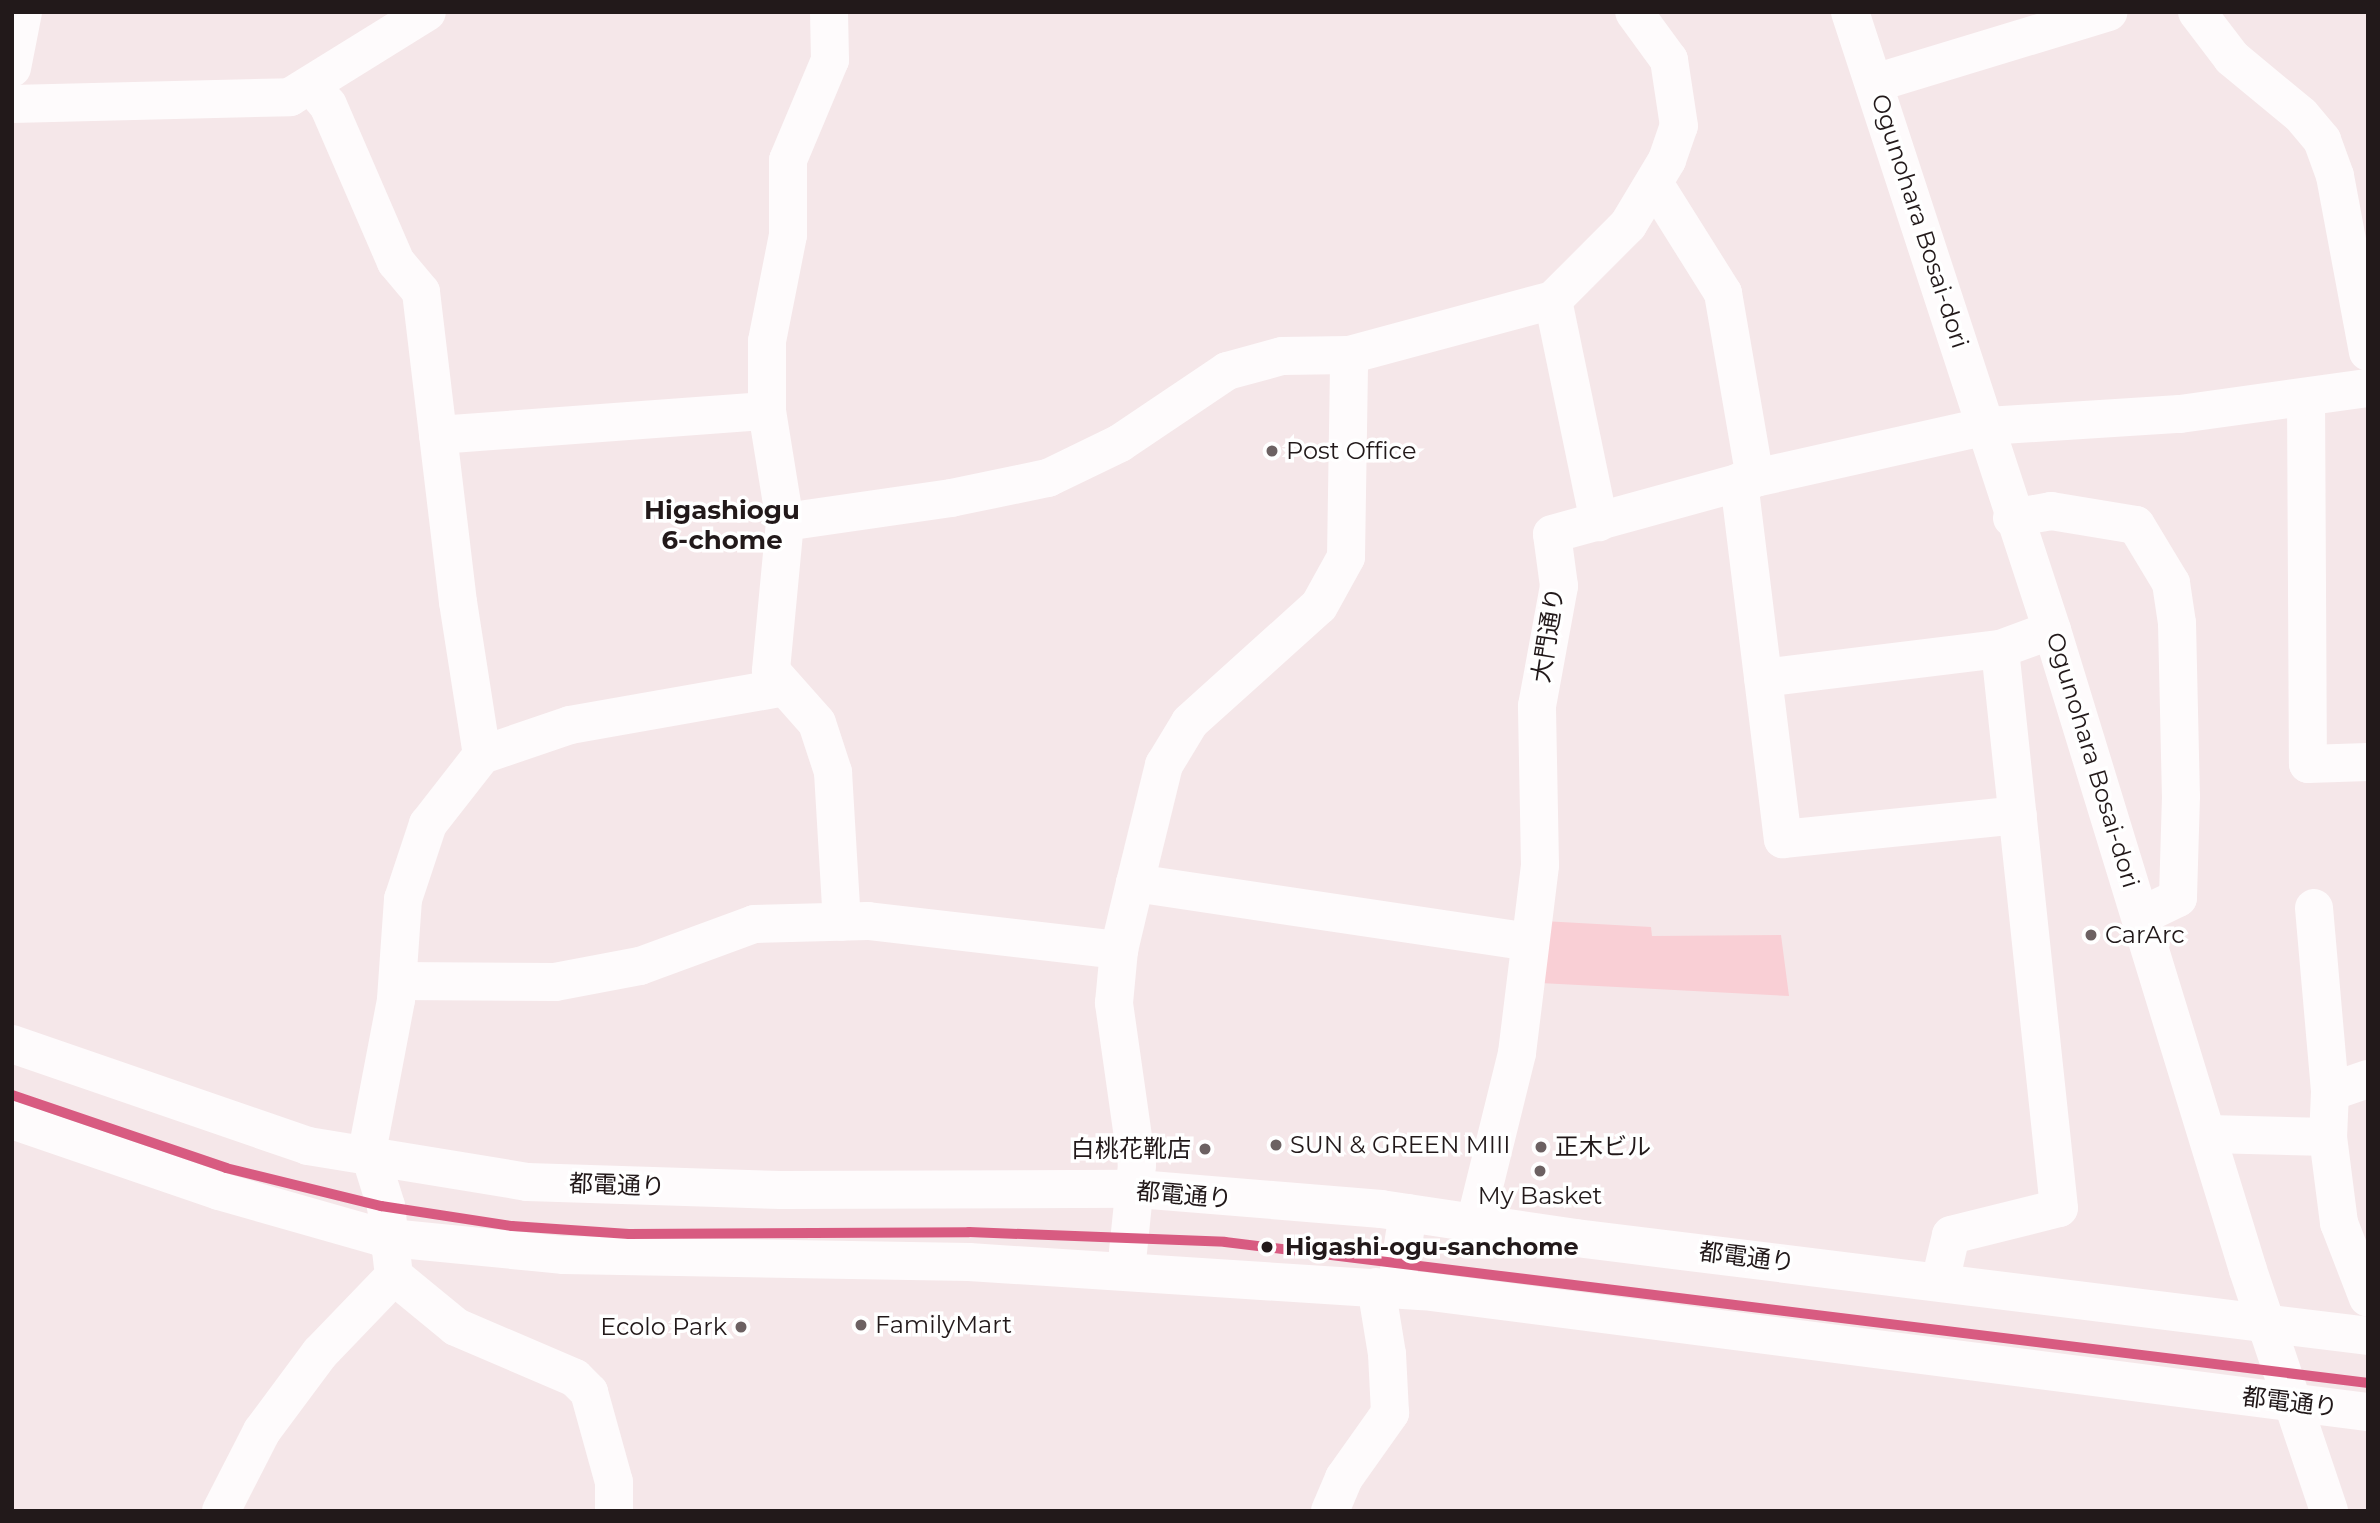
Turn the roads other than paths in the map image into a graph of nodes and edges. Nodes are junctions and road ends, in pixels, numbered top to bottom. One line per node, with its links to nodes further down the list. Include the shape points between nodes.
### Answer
1 (23, 12): 8 (street)
2 (426, 12): 10 (street)
3 (829, 12): 18 (street, via 830,60 788,160 788,235 767,341)
4 (1634, 12): 12 (street, via 1669,60 1679,103 1679,126)
5 (1850, 12): 9 (street, Ogunohara Bosai-dori)
6 (2108, 12): 9 (street)
7 (2197, 12): 14 (street, via 2232,58 2301,115 2322,140 2336,176)
8 (13, 59)
9 (1875, 83): 19 (street, Ogunohara Bosai-dori)
10 (311, 85): 11 (street, via 290,97); 20 (street, via 328,104 396,262 421,292)
11 (12, 104)
12 (1654, 183): 13 (street, via 1628,225); 21 (street, via 1723,293)
13 (1553, 300): 15 (street); 24 (street)
14 (2368, 352)
15 (1349, 355): 23 (street, via 1282,356 1227,372 1120,443 1048,478 951,498); 32 (street, via 1346,557 1319,607 1190,722 1164,765)
16 (2368, 388): 17 (street)
17 (2306, 397): 19 (street, via 2180,414); 30 (street, via 2308,764)
18 (767, 411): 20 (street); 23 (street)
19 (1987, 426): 21 (street); 22 (street, Ogunohara Bosai-dori)
20 (439, 435): 29 (street)
21 (1747, 480): 24 (street); 27 (street)
22 (2012, 518): 25 (street, Ogunohara Bosai-dori); 34 (street, via 2052,511 2136,525 2171,583 2177,623 2178,898)
23 (785, 522): 28 (street, via 771,671)
24 (1599, 522): 36 (street, 大門通り, via 1552,534 1559,586 1536,706 1539,865)
25 (2052, 630): 26 (street); 34 (street, Ogunohara Bosai-dori)
26 (2000, 649): 27 (street); 31 (street)
27 (1763, 678): 31 (street, via 1783,839)
28 (785, 687): 29 (street, via 570,725); 35 (street, via 817,723 833,772)
29 (482, 755): 38 (street, via 428,824 402,899)
30 (2368, 762)
31 (2018, 815): 52 (street, via 2059,1208 1951,1235)
32 (1135, 883): 36 (street); 37 (street)
33 (2314, 908): 41 (street)
34 (2141, 916): 43 (street, Ogunohara Bosai-dori)
35 (842, 922): 37 (street); 38 (street, via 754,924 640,966 555,982)
36 (1529, 942): 48 (street, 大門通り, via 1517,1054)
37 (1119, 950): 46 (street, via 1114,1003 1136,1138)
38 (398, 981): 45 (street)
39 (12, 1044): 45 (street, 都電通り, via 220,1119 308,1146)
40 (2368, 1079): 41 (street)
41 (2330, 1092): 44 (street)
42 (12, 1120): 49 (street, 都電通り, via 219,1191)
43 (2209, 1135): 44 (street); 55 (street, Ogunohara Bosai-dori)
44 (2328, 1137): 54 (street, via 2339,1223)
45 (368, 1157): 46 (street, 都電通り, via 527,1182 613,1186); 49 (street)
46 (1138, 1189): 47 (street, 都電通り); 50 (street)
47 (1408, 1213): 48 (street, 都電通り); 53 (street)
48 (1475, 1223): 52 (street, 都電通り)
49 (391, 1237): 50 (street, 都電通り, via 591,1256 941,1261); 51 (street)
50 (1126, 1271): 53 (street, 都電通り)
51 (394, 1276): 59 (street, via 320,1353 262,1431); 60 (street, via 456,1327 575,1378 589,1392 614,1482)
52 (1940, 1282): 55 (street, 都電通り)
53 (1386, 1288): 57 (street, 都電通り); 61 (street, via 1390,1413 1344,1478)
54 (2368, 1298)
55 (2268, 1322): 56 (street, 都電通り); 57 (street, Ogunohara Bosai-dori)
56 (2368, 1336)
57 (2295, 1403): 58 (street, 都電通り); 62 (street, Ogunohara Bosai-dori)
58 (2368, 1412)
59 (221, 1511)
60 (614, 1511)
61 (1330, 1511)
62 (2329, 1511)

